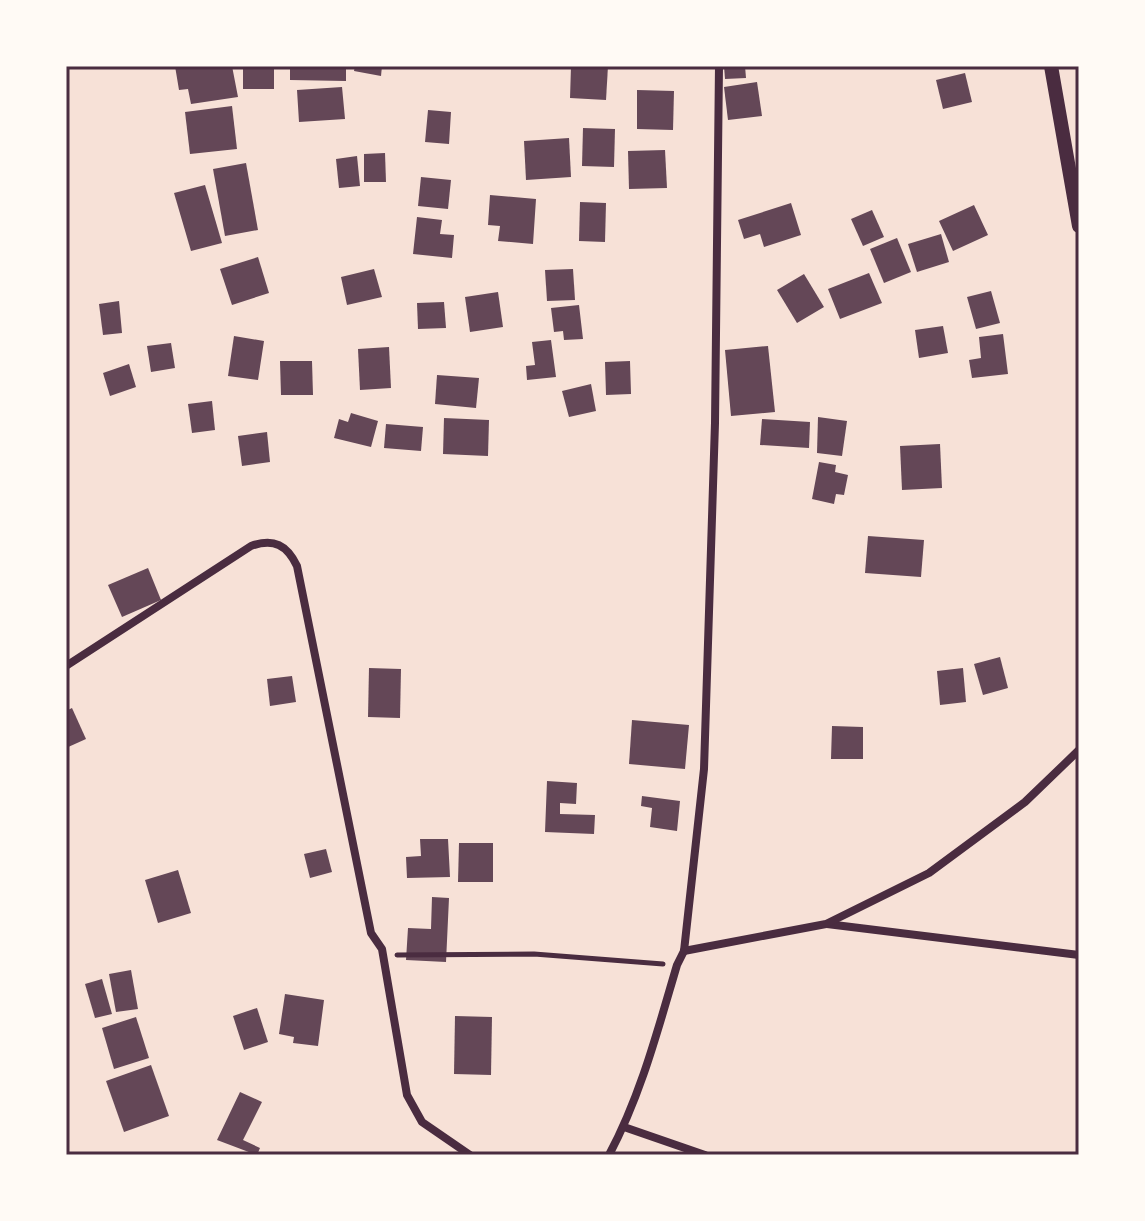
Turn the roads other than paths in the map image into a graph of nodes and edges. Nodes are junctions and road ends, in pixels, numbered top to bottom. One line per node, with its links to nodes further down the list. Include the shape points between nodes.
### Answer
1 (719, 66): 7 (street, via 704,769)
2 (1051, 66): 3 (street)
3 (1079, 226)
4 (66, 666): 10 (street, via 251,546 264,541 290,551 371,933 382,949 407,1095 422,1122)
5 (1079, 750): 6 (street, via 1025,802 929,873)
6 (826, 924): 7 (street); 8 (street)
7 (684, 951): 9 (street)
8 (1079, 955)
9 (624, 1127): 11 (street); 12 (street)
10 (470, 1155)
11 (609, 1155)
12 (705, 1155)

